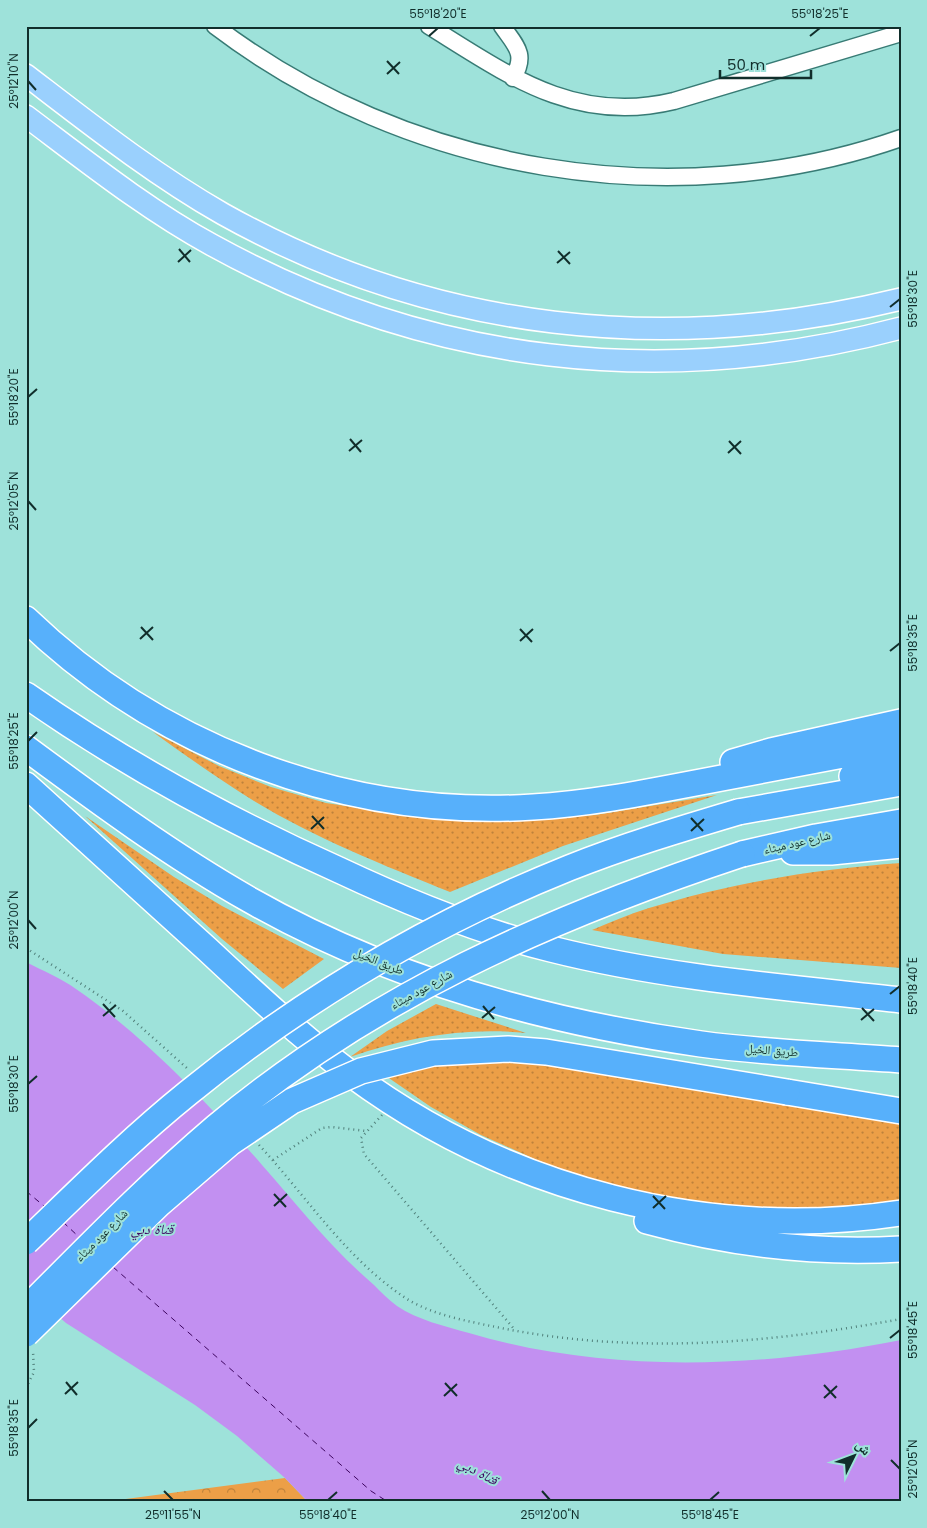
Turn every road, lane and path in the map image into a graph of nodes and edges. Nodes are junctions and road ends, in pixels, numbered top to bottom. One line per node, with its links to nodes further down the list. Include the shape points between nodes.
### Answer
1 (215, 26): 8 (lane, via 294,79 366,114 443,143 561,170 639,178 717,176 828,159)
2 (429, 26): 6 (lane)
3 (502, 26): 6 (lane, via 520,56)
4 (901, 33): 6 (lane, via 648,106 582,103)
5 (26, 75): 9 (main road, via 131,154 223,213 283,245 342,270 440,301 542,322 660,330 783,322)
6 (513, 78)
7 (26, 116): 10 (main road, via 142,202 217,248 319,296 433,333 548,355 665,362 781,354)
8 (901, 138)
9 (901, 299)
10 (901, 328)
11 (26, 619): 21 (highway, via 103,684 186,734 276,772 338,790 402,802 466,808 523,808)
12 (26, 681): 14 (highway)
13 (26, 695): 14 (highway)
14 (64, 721): 27 (highway, via 142,770 239,824 398,897 472,926 549,949 653,971)
15 (901, 722): 21 (highway, via 771,751 675,779)
16 (901, 744): 21 (highway)
17 (26, 748): 28 (highway, طريق الخيل, via 136,829 252,901 376,960 439,984 512,1006 639,1034 774,1051)
18 (901, 763): 22 (highway)
19 (901, 783): 22 (highway)
20 (26, 785): 30 (highway, via 275,1012 321,1051)
21 (647, 792)
22 (746, 810): 37 (highway, bridge, via 652,838 569,868 408,944 332,989 258,1039 188,1093 121,1151)
23 (901, 822): 25 (highway, شارع عود ميثاء)
24 (901, 845): 25 (highway, via 809,854)
25 (766, 848): 39 (highway, شارع عود ميثاء, bridge, via 618,897 504,944 355,1026 217,1126)
26 (26, 948): 29 (path, via 124,1011)
27 (901, 1000)
28 (901, 1060)
29 (189, 1070)
30 (393, 1103): 32 (path); 34 (highway)
31 (901, 1111): 42 (highway, bridge, via 546,1052 508,1049 433,1053 360,1071 292,1101 230,1143 158,1206)
32 (366, 1131): 35 (path, via 322,1128); 41 (path, via 361,1138 364,1154)
33 (254, 1139): 35 (path)
34 (470, 1148): 36 (highway, via 548,1178 637,1204 728,1218 829,1220); 38 (highway, via 509,1174 597,1206 680,1230 776,1247)
35 (273, 1160): 41 (path, via 353,1256 402,1295 432,1311)
36 (901, 1213)
37 (26, 1242)
38 (901, 1249)
39 (26, 1309)
40 (901, 1320): 41 (path, via 839,1331 729,1342 629,1344)
41 (516, 1331)
42 (28, 1340): 43 (path, via 35,1365)
43 (26, 1388)

